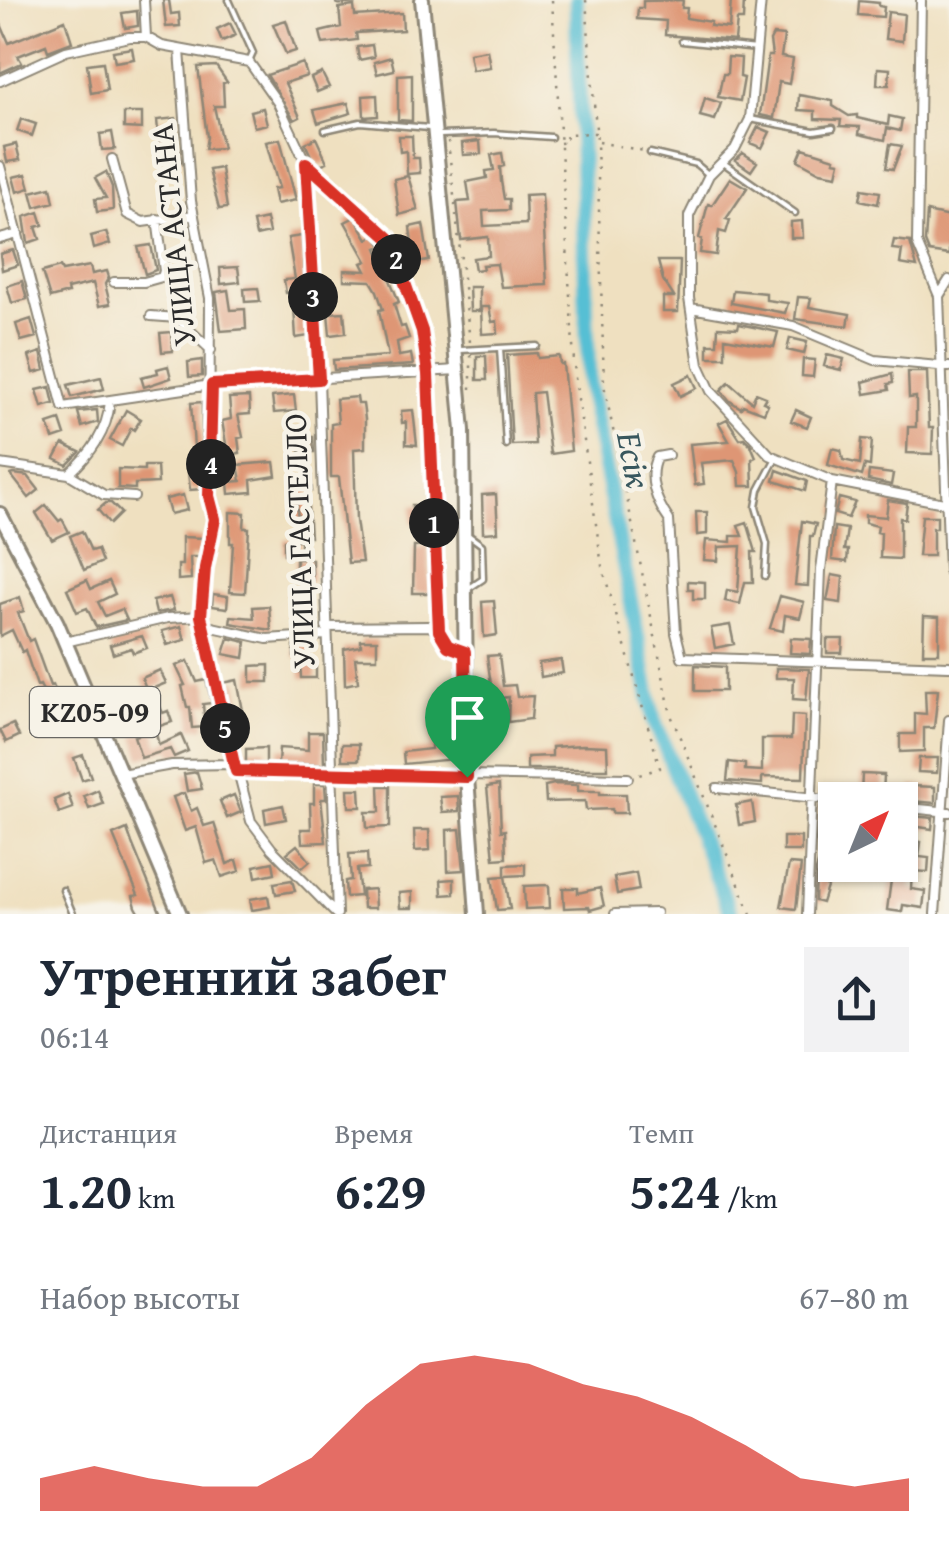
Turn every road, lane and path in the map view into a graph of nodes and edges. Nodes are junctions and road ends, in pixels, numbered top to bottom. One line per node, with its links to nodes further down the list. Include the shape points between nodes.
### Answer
1 (144, 0): 10 (street)
2 (229, 0): 14 (lane, via 252,53)
3 (355, 0): 9 (lane)
4 (422, 0): 19 (main road)
5 (552, 0): 22 (path)
6 (586, 0): 21 (path)
7 (761, 0): 12 (street)
8 (921, 0): 36 (street, via 916,244)
9 (339, 1)
10 (146, 37): 13 (street); 15 (street, via 76,48)
11 (682, 41): 12 (lane)
12 (757, 49): 16 (street)
13 (180, 50): 14 (street); 30 (street, УЛИЦА АСТАНА)
14 (249, 62): 26 (street, УЛИЦА ГАСТЕЛЛО, via 278,103)
15 (0, 82)
16 (750, 118): 17 (lane, via 814,131); 25 (street)
17 (833, 128)
18 (325, 130): 19 (lane, via 360,122)
19 (434, 132): 20 (lane); 42 (main road)
20 (551, 136)
21 (597, 142): 22 (path, via 593,132 568,134); 23 (path); 85 (path, via 604,385 672,714)
22 (559, 143): 72 (path, via 574,378 602,566 660,768)
23 (650, 154): 28 (lane, via 696,164)
24 (112, 158): 31 (street, via 127,214 143,222)
25 (721, 161): 28 (street); 29 (lane)
26 (306, 163): 45 (street, via 389,238 422,331); 46 (street, УЛИЦА ГАСТЕЛЛО)
27 (0, 166): 32 (street)
28 (709, 175): 37 (street, via 690,216)
29 (795, 214)
30 (194, 215): 31 (street); 41 (street, УЛИЦА АСТАНА, via 210,298)
31 (156, 219): 35 (street, via 162,277)
32 (18, 234): 33 (street); 48 (street, via 63,407)
33 (0, 239)
34 (949, 280): 36 (street)
35 (114, 282)
36 (939, 296): 43 (street)
37 (691, 308): 43 (street, via 793,326 875,360); 51 (street, via 699,364 711,391)
38 (151, 316): 41 (street, via 177,318)
39 (537, 346): 40 (lane)
40 (500, 348): 42 (lane); 49 (lane)
41 (211, 350): 47 (street, УЛИЦА АСТАНА)
42 (456, 351): 44 (main road)
43 (946, 367): 56 (street)
44 (457, 370): 45 (street); 64 (main road)
45 (428, 374): 46 (street); 62 (street)
46 (319, 379): 47 (street); 61 (street, УЛИЦА ГАСТЕЛЛО)
47 (212, 385): 48 (street); 60 (street, УЛИЦА АСТАНА, via 209,496 215,519)
48 (110, 402): 53 (street, via 98,440)
49 (506, 445)
50 (668, 455): 65 (street, via 651,468 658,506 670,520 682,657)
51 (776, 458): 54 (street); 59 (lane, via 756,507 767,544)
52 (0, 464): 53 (street)
53 (68, 474): 55 (street, via 104,495)
54 (832, 482): 56 (street); 65 (street)
55 (134, 498)
56 (948, 504): 58 (street)
57 (0, 514): 63 (main road, KZ05-09)
58 (949, 572)
59 (764, 576)
60 (202, 620): 61 (street, via 267,639); 63 (street, via 168,618); 68 (street, УЛИЦА АСТАНА)
61 (327, 631): 62 (street, via 422,625); 70 (street, УЛИЦА ГАСТЕЛЛО)
62 (439, 631): 64 (street, via 448,646)
63 (65, 642): 69 (main road, KZ05-09)
64 (465, 652): 71 (main road)
65 (817, 661): 66 (street); 74 (street)
66 (949, 666)
67 (949, 720): 77 (street)
68 (235, 767): 69 (street, via 172,765); 70 (street); 82 (street, УЛИЦА АСТАНА, via 251,821)
69 (121, 774): 81 (main road, KZ05-09)
70 (332, 774): 71 (street); 82 (street, УЛИЦА ГАСТЕЛЛО)
71 (467, 777): 72 (street); 83 (main road)
72 (628, 778)
73 (717, 788): 74 (street)
74 (812, 798): 75 (street); 86 (street)
75 (818, 798)
76 (918, 808): 77 (street)
77 (946, 811): 87 (street)
78 (63, 890): 80 (lane)
79 (656, 913): 84 (street)
80 (73, 914)
81 (180, 914)
82 (336, 914)
83 (477, 914)
84 (615, 914)
85 (751, 914)
86 (807, 914)
87 (934, 914)

